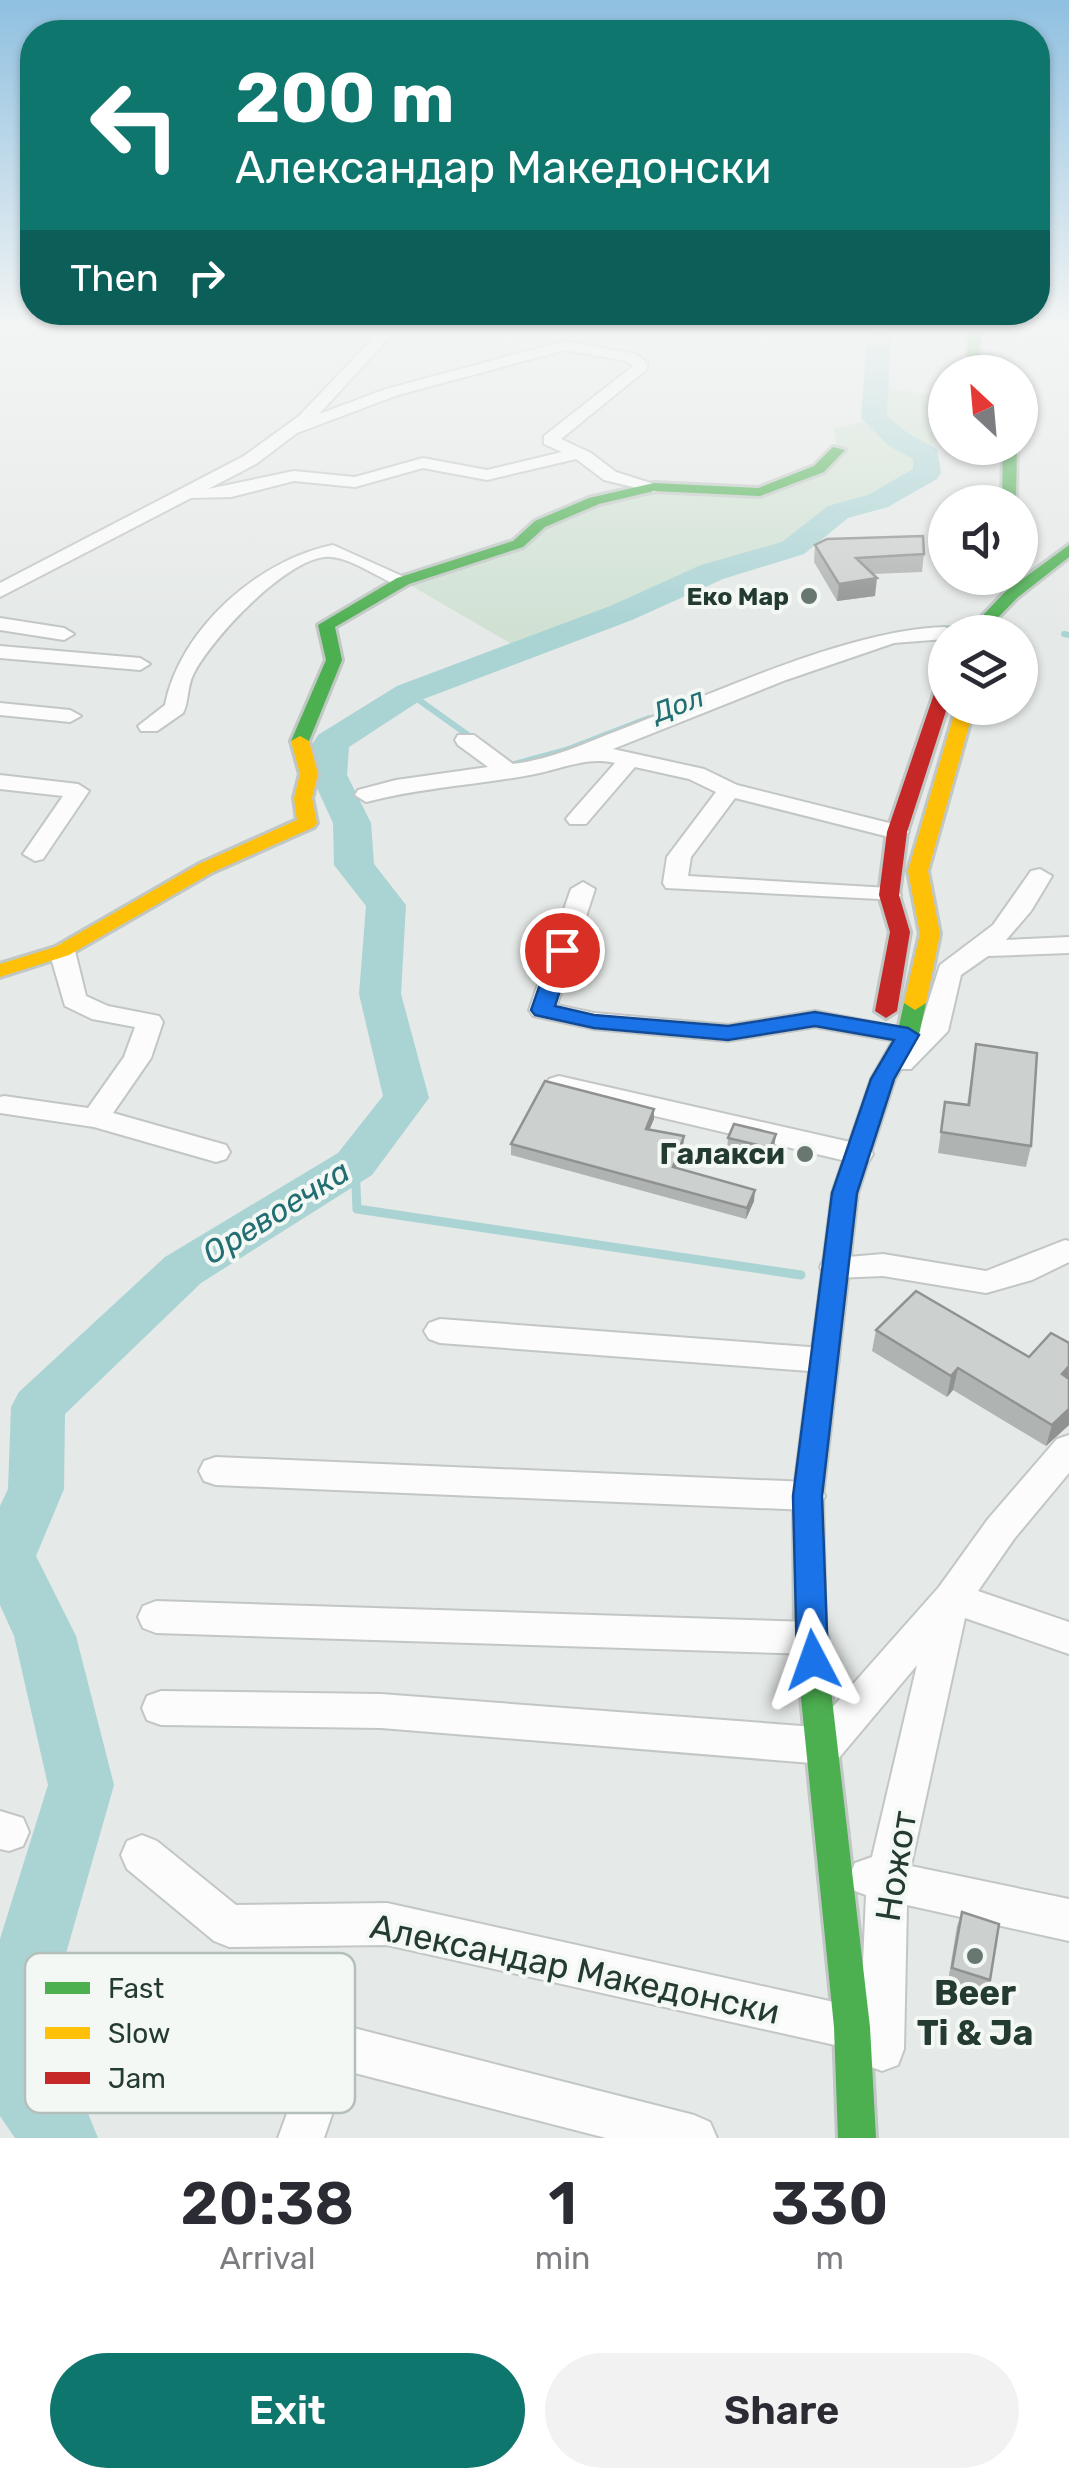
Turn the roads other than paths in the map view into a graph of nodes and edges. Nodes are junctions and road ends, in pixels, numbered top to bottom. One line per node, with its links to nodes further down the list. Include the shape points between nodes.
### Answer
1 (292, 429): 6 (street)
2 (564, 429): 4 (street, via 550,440)
3 (838, 450): 5 (street, via 819,470 760,492)
4 (577, 454): 5 (street, via 610,476); 6 (street, via 487,476 422,463 370,480 294,476)
5 (654, 487): 11 (street, via 594,501 540,524 518,544)
6 (181, 496): 12 (street)
7 (1069, 550): 9 (street)
8 (1069, 566): 10 (street)
9 (1038, 573)
10 (1038, 580)
11 (403, 581): 24 (street, via 332,551 273,575 223,617 181,677 175,708); 40 (street, via 326,626 334,660 299,743 309,774 303,798 307,824 206,868)
12 (0, 592)
13 (1010, 595): 14 (street)
14 (991, 615)
15 (0, 624): 16 (street)
16 (64, 634)
17 (928, 634): 26 (street, via 887,639)
18 (0, 652): 19 (street)
19 (140, 664)
20 (0, 708): 21 (street)
21 (70, 716)
22 (932, 725): 33 (street)
23 (961, 725): 42 (street, via 918,871 930,934)
24 (149, 726)
25 (466, 740): 29 (street)
26 (596, 752): 27 (street); 28 (street)
27 (631, 758): 31 (street); 32 (street)
28 (558, 762): 29 (street); 29 (street, via 370,802 411,781)
29 (506, 770)
30 (0, 782): 34 (street, via 78,791)
31 (729, 790): 33 (street); 37 (street, via 679,857 675,883)
32 (578, 819)
33 (896, 832): 37 (street)
34 (35, 854)
35 (1040, 876): 39 (street, via 1023,909)
36 (583, 889): 42 (street, via 542,1010 594,1022 728,1033 815,1019)
37 (888, 895): 42 (street, via 900,932)
38 (1069, 945): 39 (street)
39 (986, 948): 43 (street, via 949,971 935,1031)
40 (62, 951): 41 (street); 46 (street, via 74,1000 102,1014 150,1022 137,1058)
41 (0, 971)
42 (894, 1033): 43 (street)
43 (883, 1079): 48 (street)
44 (559, 1085): 48 (street)
45 (4, 1104): 46 (street)
46 (95, 1118): 47 (street)
47 (216, 1152)
48 (860, 1154): 50 (street, via 845,1193)
49 (1066, 1252): 50 (street, via 986,1282 883,1265)
50 (835, 1268): 52 (street)
51 (440, 1331): 52 (street)
52 (822, 1360): 55 (street)
53 (1069, 1449): 56 (street, Ножот)
54 (216, 1471): 55 (street)
55 (808, 1496): 58 (street)
56 (952, 1598): 59 (street); 61 (street, Ножот); 64 (street, Ножот)
57 (156, 1618): 58 (street)
58 (810, 1638): 61 (street)
59 (1069, 1638)
60 (162, 1708): 61 (street, via 381,1712)
61 (824, 1746): 63 (street)
62 (142, 1855): 66 (street, Александар Македонски, via 229,1926 388,1924)
63 (834, 1871): 64 (street); 66 (street)
64 (888, 1880): 65 (street); 66 (street, Ножот)
65 (1069, 1920)
66 (867, 2030): 71 (street); 72 (street, Ножот, via 883,2116)
67 (355, 2050): 70 (street)
68 (310, 2113): 69 (street)
69 (301, 2138)
70 (694, 2138)
71 (857, 2138)
72 (876, 2138)

